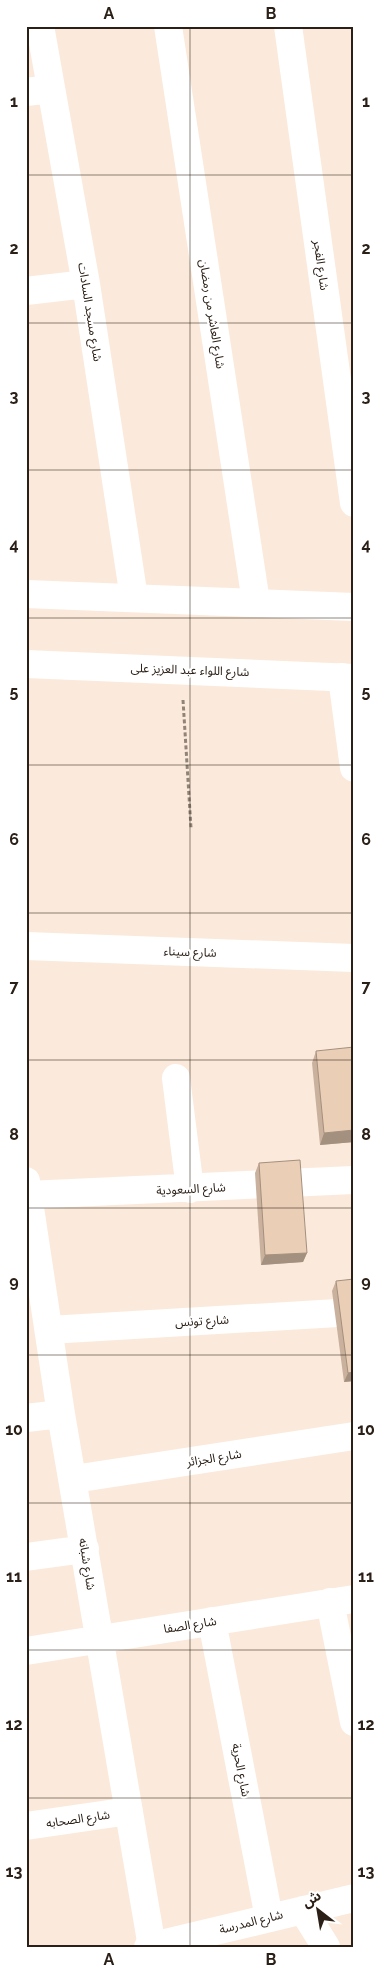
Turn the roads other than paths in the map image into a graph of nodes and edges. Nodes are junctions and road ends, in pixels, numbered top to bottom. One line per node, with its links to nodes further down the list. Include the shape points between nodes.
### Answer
1 (40, 26): 4 (street, شارع مسجد السادات)
2 (168, 26): 10 (street, شارع العاشر من رمضان)
3 (288, 26): 7 (street, شارع الفجر)
4 (39, 90): 5 (street, شارع مسجد السادات)
5 (86, 284): 6 (street); 9 (street, شارع مسجد السادات)
6 (26, 291)
7 (354, 503)
8 (26, 594): 9 (street)
9 (134, 598): 10 (street)
10 (256, 602): 11 (street)
11 (354, 607)
12 (26, 664): 13 (street, شارع اللواء عبد العزيز على)
13 (348, 678): 14 (street)
14 (354, 768)
15 (26, 946): 16 (street, شارع سيناء)
16 (354, 958)
17 (176, 1078): 20 (street)
18 (354, 1180): 20 (street, شارع السعودية)
19 (27, 1188): 20 (street, شارع السعودية); 21 (street, شارع شبانه)
20 (190, 1189)
21 (30, 1238): 23 (street, شارع شبانه)
22 (354, 1312): 23 (street, شارع تونس)
23 (50, 1330): 24 (street, شارع شبانه)
24 (61, 1414): 25 (street); 27 (street, شارع شبانه)
25 (26, 1418)
26 (354, 1436): 27 (street, شارع الجزائر)
27 (74, 1479): 28 (street, شارع شبانه)
28 (85, 1550): 29 (street); 32 (street, شارع شبانه)
29 (26, 1557)
30 (342, 1601): 31 (street, شارع الصفا); 34 (street)
31 (212, 1621): 32 (street, شارع الصفا); 39 (street, شارع الحرية)
32 (100, 1639): 33 (street, شارع الصفا); 35 (street, شارع شبانه)
33 (26, 1651)
34 (353, 1711)
35 (129, 1811): 36 (street, شارع الصحابه); 40 (street, شارع شبانه)
36 (26, 1826)
37 (354, 1898): 38 (street, شارع المدرسة)
38 (303, 1910): 39 (street, شارع المدرسة); 41 (street)
39 (269, 1918): 40 (street, شارع المدرسة)
40 (150, 1946)
41 (326, 1947)

